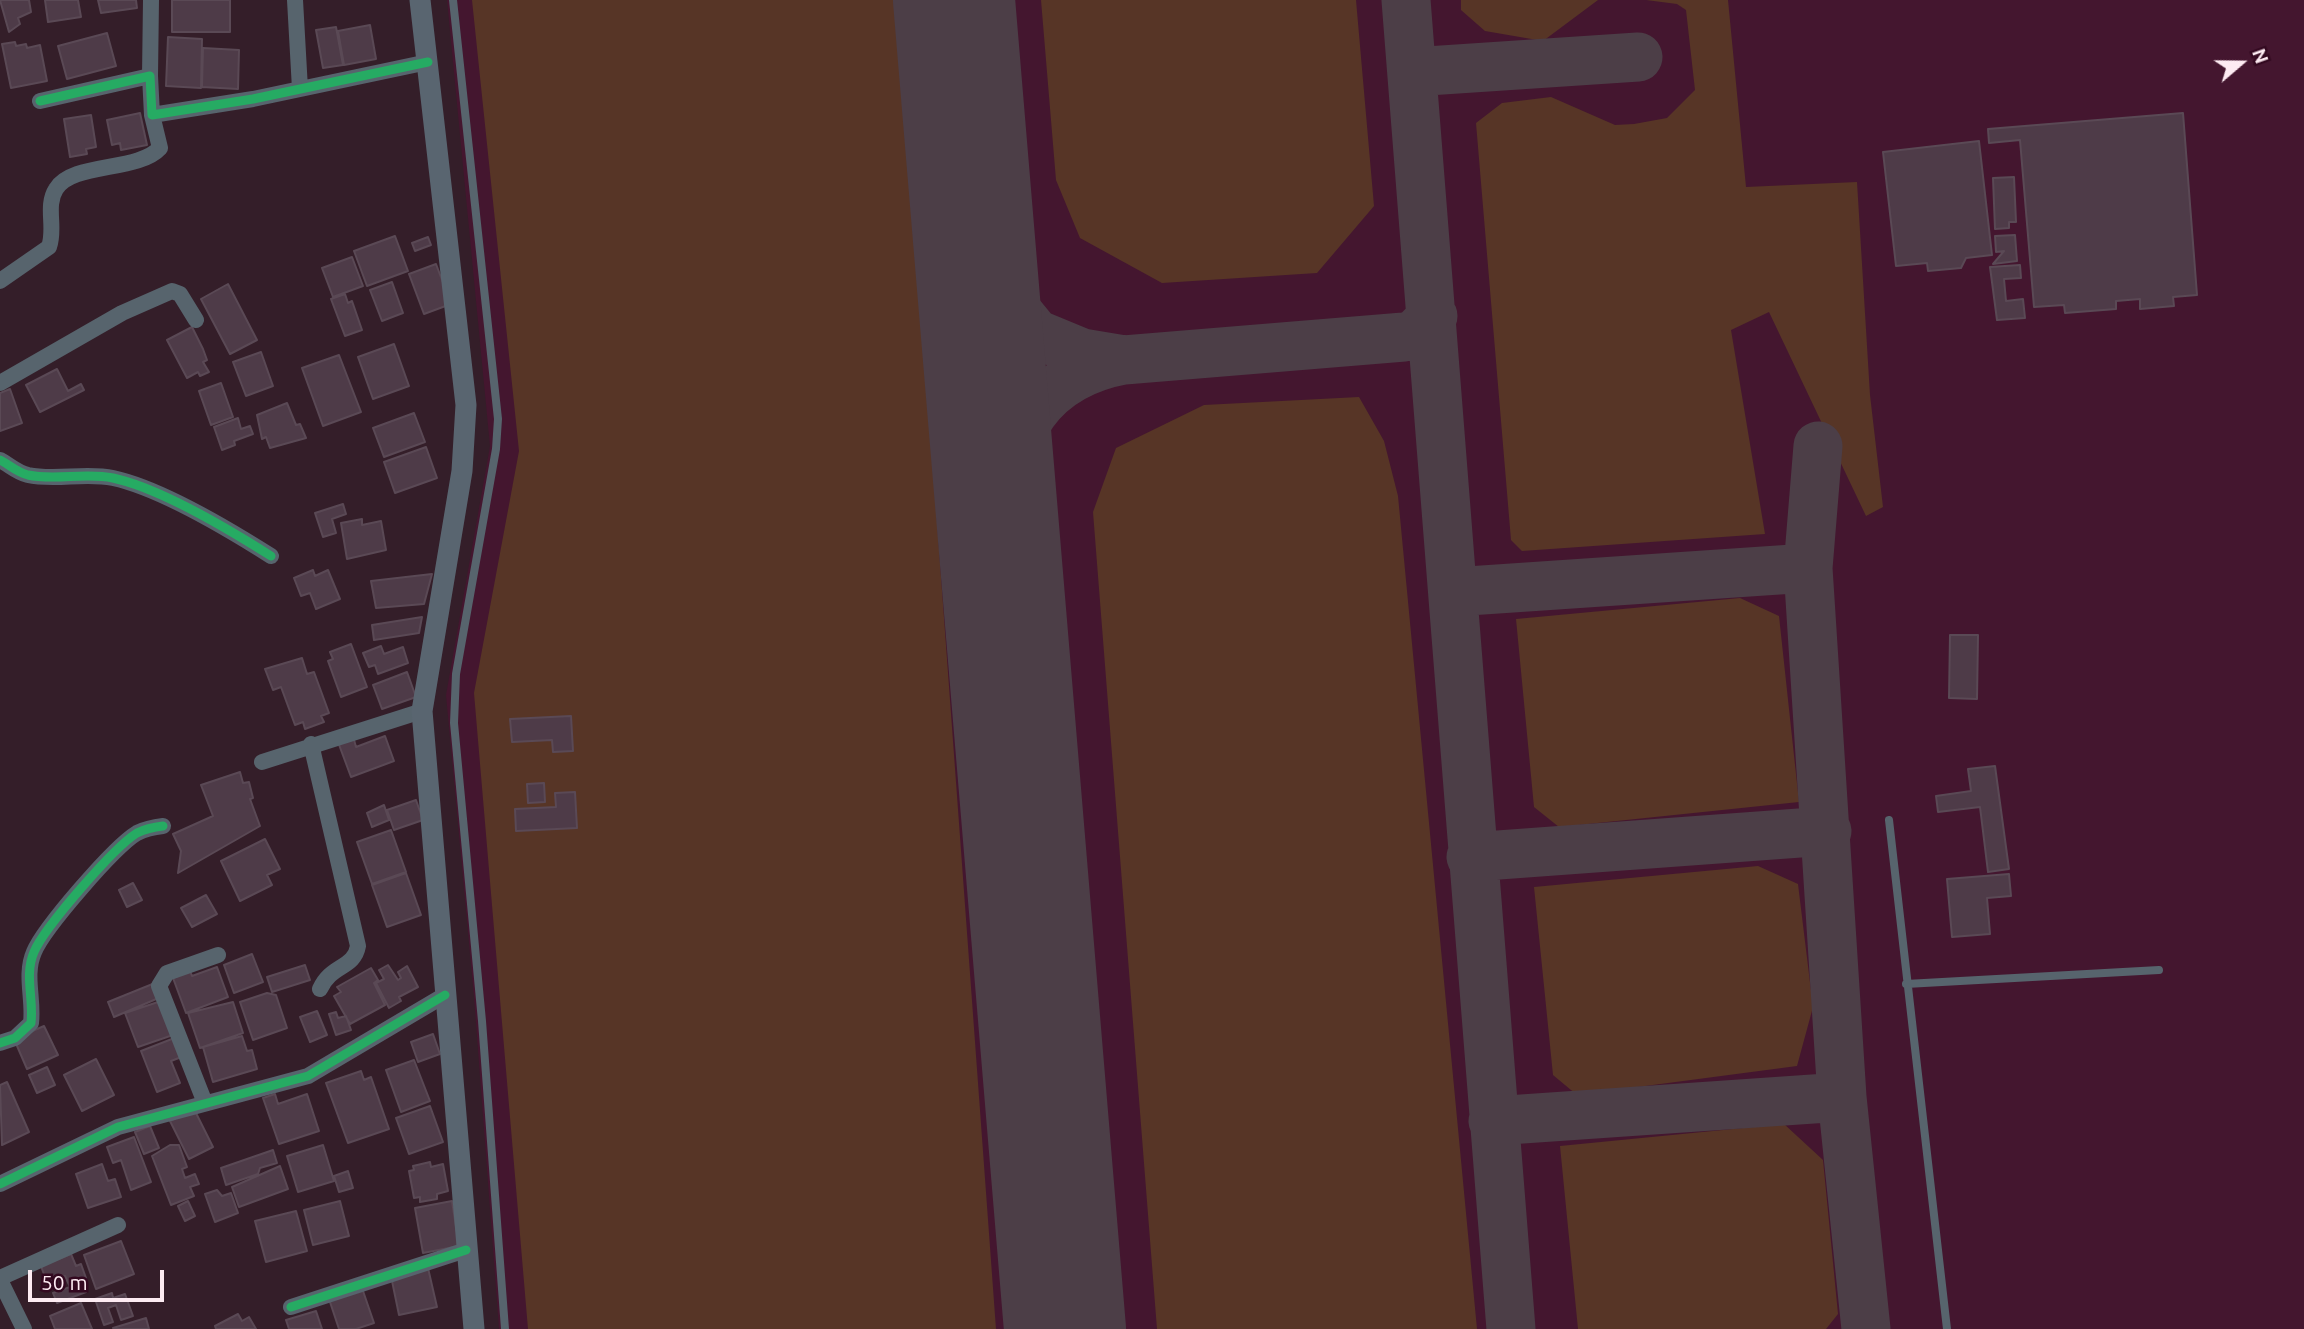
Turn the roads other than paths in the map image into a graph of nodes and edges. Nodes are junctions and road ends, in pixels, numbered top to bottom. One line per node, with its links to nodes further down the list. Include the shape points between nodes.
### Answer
1 (151, 0): 6 (street)
2 (295, 0): 7 (street)
3 (420, 0): 5 (main road)
4 (453, 0): 34 (lane, via 498,419 456,674 454,723)
5 (428, 62): 7 (street); 15 (main road, via 467,431)
6 (150, 76): 8 (street); 9 (street)
7 (300, 89): 9 (street)
8 (40, 101)
9 (152, 115): 10 (street, via 160,148 147,157 59,184 52,198 49,247)
10 (0, 281)
11 (196, 320): 12 (street, via 180,294 172,291 122,313)
12 (0, 383)
13 (0, 460): 14 (street, via 30,476 111,478 139,485)
14 (271, 556)
15 (422, 711): 16 (street); 24 (main road)
16 (311, 744): 17 (street); 23 (street, via 358,946 352,961 329,973)
17 (262, 762)
18 (1889, 820): 22 (lane)
19 (163, 826): 25 (street, via 140,831 127,841 40,942 30,965 31,1023 15,1038)
20 (218, 955): 26 (street, via 167,973 159,986)
21 (2159, 970): 22 (lane)
22 (1906, 984): 35 (lane)
23 (320, 989)
24 (444, 995): 26 (street, via 308,1076); 29 (main road)
25 (0, 1043)
26 (205, 1103): 27 (street, via 118,1127)
27 (0, 1184)
28 (118, 1225): 30 (street)
29 (466, 1250): 31 (street); 33 (main road)
30 (0, 1279): 32 (street)
31 (291, 1307)
32 (24, 1329)
33 (474, 1329)
34 (505, 1329)
35 (1947, 1329)

